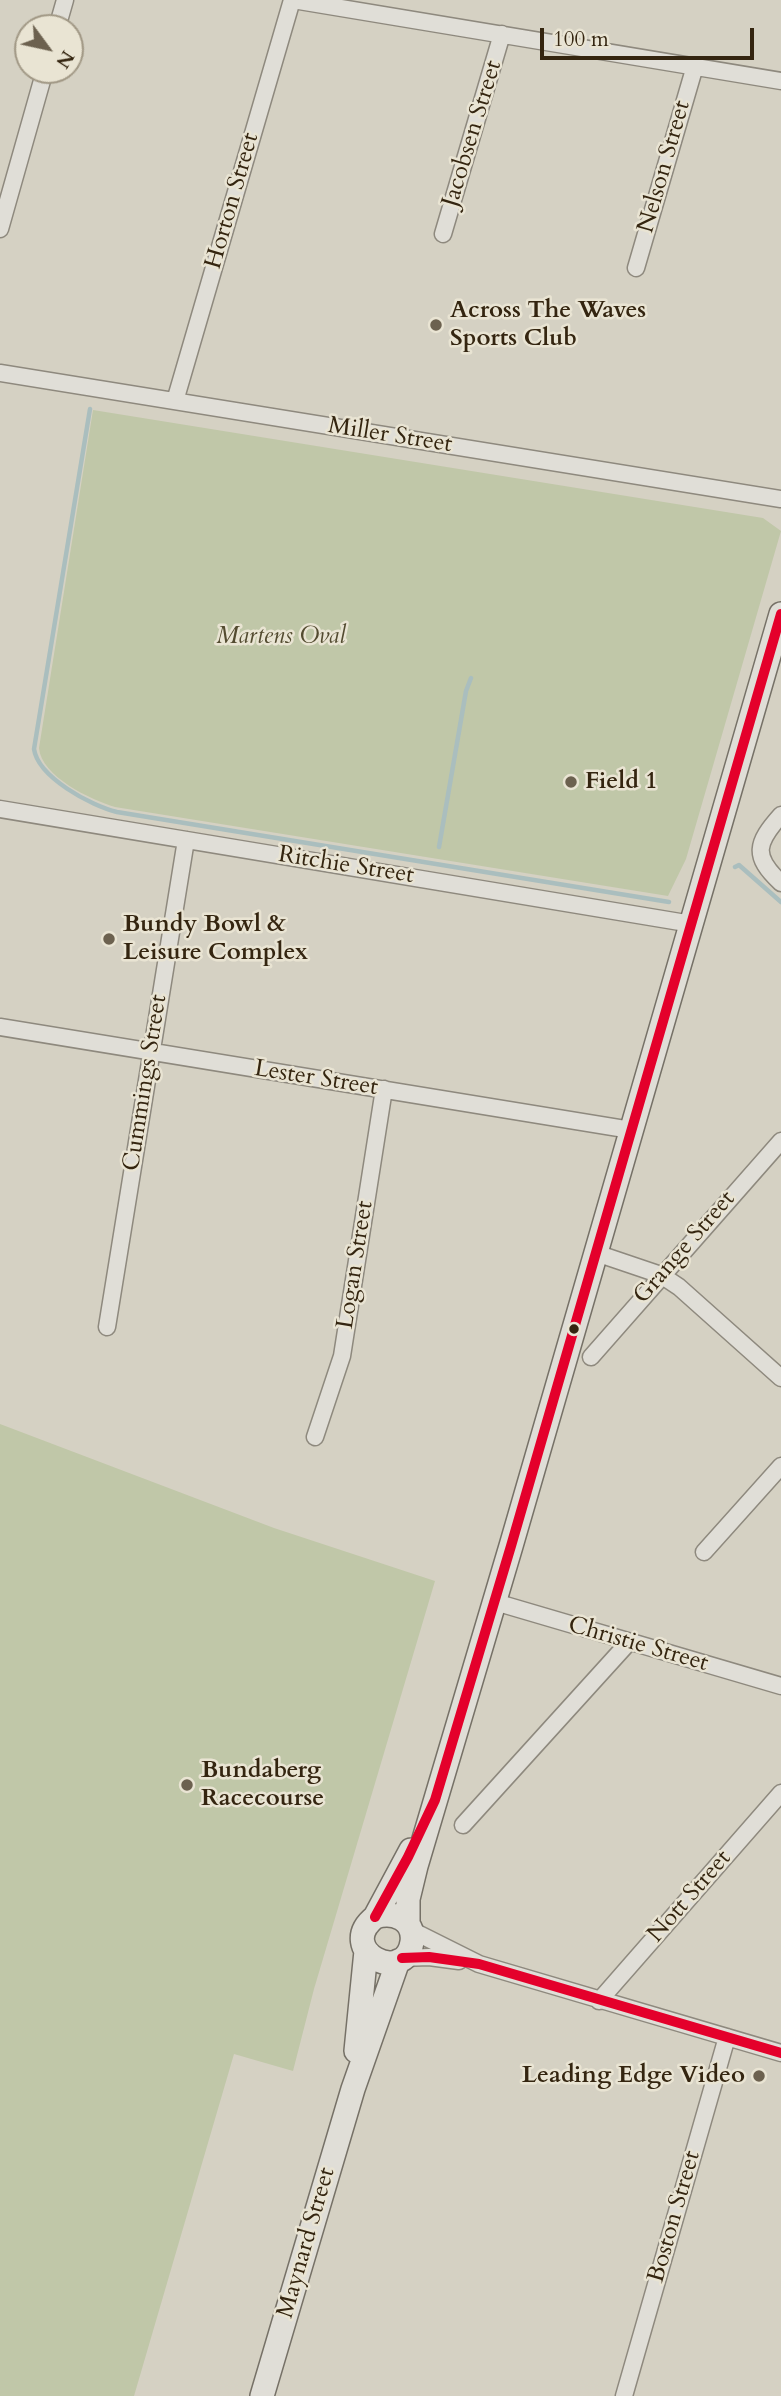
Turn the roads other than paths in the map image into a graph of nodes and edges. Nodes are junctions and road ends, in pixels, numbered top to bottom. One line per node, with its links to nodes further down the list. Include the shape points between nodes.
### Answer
1 (292, 0): 2 (street); 10 (street, Horton Street)
2 (502, 34): 3 (street); 7 (street, Jacobsen Street)
3 (695, 66): 4 (street); 8 (street, Nelson Street)
4 (781, 81)
5 (41, 84): 6 (street)
6 (0, 229)
7 (443, 234)
8 (636, 268)
9 (0, 373): 10 (street, Miller Street)
10 (175, 401): 11 (street, Miller Street)
11 (781, 499)
12 (781, 614): 17 (street)
13 (0, 809): 15 (street, Ritchie Street)
14 (781, 815): 16 (street, via 765,835 761,850 763,865)
15 (186, 839): 17 (street, Ritchie Street); 19 (street, Cummings Street)
16 (781, 883)
17 (692, 924): 21 (street)
18 (0, 1027): 19 (street, Lester Street)
19 (150, 1053): 20 (street, Lester Street); 25 (street, Cummings Street)
20 (384, 1089): 21 (street, Lester Street); 28 (street, Logan Street, via 342,1356)
21 (631, 1130): 23 (street)
22 (781, 1141): 24 (street, Grange Street)
23 (596, 1253): 24 (street); 31 (street)
24 (661, 1275): 26 (street, Grange Street); 27 (street)
25 (107, 1327)
26 (591, 1357)
27 (781, 1378)
28 (315, 1437)
29 (781, 1466): 30 (street)
30 (704, 1552)
31 (495, 1602): 32 (street, Christie Street); 35 (street)
32 (629, 1642): 33 (street, Christie Street); 36 (street)
33 (781, 1686)
34 (781, 1793): 42 (street, Nott Street)
35 (435, 1800): 37 (street); 38 (street, via 408,1899)
36 (463, 1825)
37 (375, 1917): 38 (street, via 393,1914); 39 (street, via 364,1931)
38 (409, 1927): 40 (street, via 411,1945); 41 (street)
39 (366, 1951): 40 (street, via 380,1962); 45 (street, Maynard Street)
40 (400, 1960): 41 (street, via 429,1957); 45 (street, Maynard Street)
41 (479, 1964): 42 (street)
42 (599, 2001): 43 (street)
43 (727, 2037): 44 (street); 47 (street, Boston Street)
44 (781, 2053)
45 (353, 2089): 46 (street, Maynard Street)
46 (262, 2396)
47 (624, 2396)

